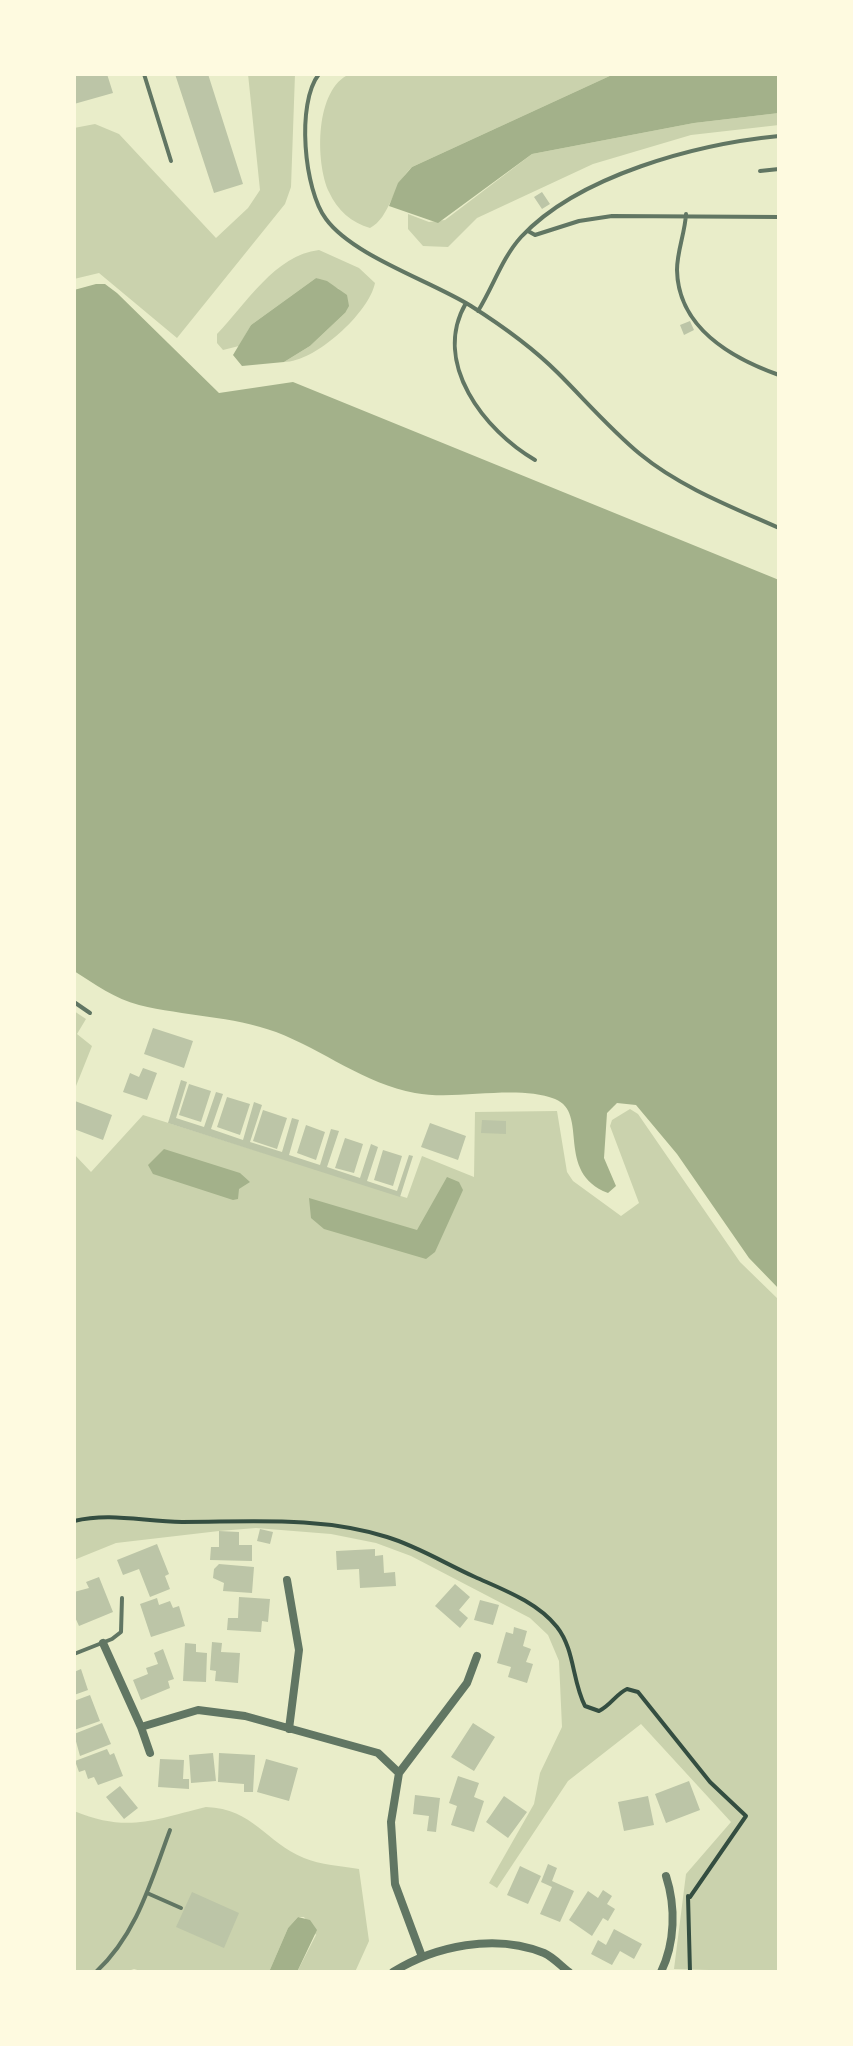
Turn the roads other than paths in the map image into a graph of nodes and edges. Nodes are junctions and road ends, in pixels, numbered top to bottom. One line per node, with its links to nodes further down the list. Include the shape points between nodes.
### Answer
1 (144, 74): 4 (lane)
2 (319, 74): 10 (lane, via 306,112 311,184 322,213 353,243)
3 (779, 136): 9 (lane, via 660,159 589,191)
4 (171, 161)
5 (779, 169): 6 (lane)
6 (760, 171)
7 (686, 214): 8 (lane); 9 (lane, via 612,216 535,235); 12 (lane, via 677,274 693,318 726,351)
8 (779, 217)
9 (528, 231): 11 (lane, via 506,258)
10 (466, 303): 11 (lane); 13 (lane, via 456,342 462,378 499,435)
11 (478, 311): 14 (lane, via 547,363 656,466)
12 (779, 375)
13 (535, 460)
14 (779, 528)
15 (74, 1002): 16 (lane)
16 (90, 1013)
17 (287, 1580): 23 (street, via 299,1650)
18 (122, 1598): 19 (lane, via 121,1632)
19 (103, 1643): 20 (lane); 22 (street)
20 (74, 1654)
21 (477, 1656): 25 (street, via 467,1683)
22 (141, 1727): 23 (street, via 198,1710); 24 (street)
23 (289, 1729): 25 (street, via 378,1753)
24 (150, 1753)
25 (399, 1773): 30 (street, via 391,1822 395,1884)
26 (170, 1830): 28 (lane)
27 (666, 1876): 34 (street, via 673,1917)
28 (147, 1893): 29 (lane); 31 (lane, via 125,1940)
29 (181, 1908)
30 (421, 1954): 32 (street); 33 (street, via 491,1942 545,1953)
31 (96, 1972)
32 (393, 1972)
33 (569, 1972)
34 (661, 1972)

